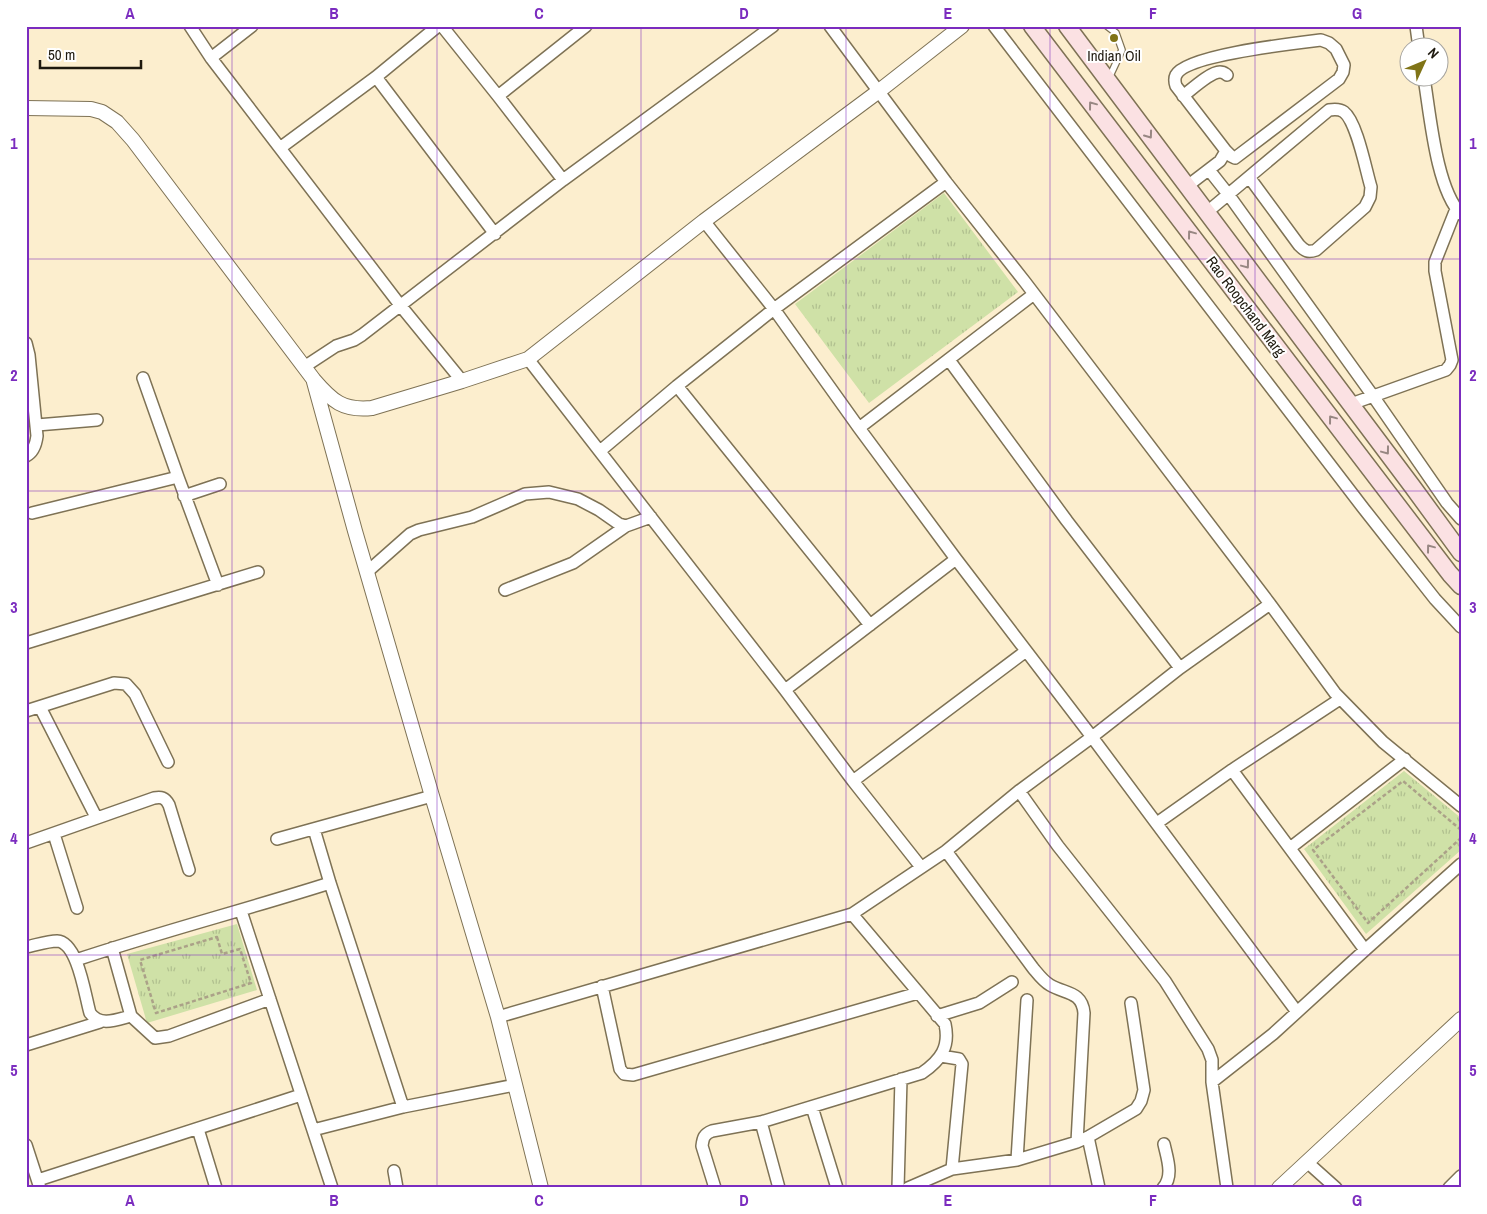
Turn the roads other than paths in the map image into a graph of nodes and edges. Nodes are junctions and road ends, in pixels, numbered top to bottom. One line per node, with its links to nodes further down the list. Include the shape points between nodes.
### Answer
1 (190, 26): 12 (street)
2 (252, 26): 12 (street)
3 (440, 26): 14 (street); 18 (street)
4 (586, 26): 18 (street)
5 (773, 26): 25 (street)
6 (830, 26): 17 (street)
7 (962, 26): 17 (street)
8 (994, 26): 68 (street, via 1364,509)
9 (1032, 26): 64 (main road, Rao Roopchand Marg, one-way to 9)
10 (1067, 26): 15 (main road, Rao Roopchand Marg)
11 (1107, 26): 15 (lane, via 1116,33 1122,50)
12 (210, 58): 21 (street)
13 (1227, 75): 19 (street, via 1223,72 1212,74)
14 (376, 77): 21 (street); 32 (street)
15 (1108, 80): 27 (main road, Rao Roopchand Marg, one-way to 27)
16 (1426, 88): 29 (street, via 1438,164)
17 (879, 91): 26 (street); 31 (street)
18 (498, 96): 25 (street)
19 (1183, 96): 22 (street); 22 (street, via 1174,81 1176,74 1207,59 1321,40 1336,49 1344,65 1339,80 1234,158)
20 (26, 108): 40 (street, via 91,109 117,122)
21 (280, 148): 34 (street)
22 (1226, 152): 23 (street)
23 (1208, 170): 27 (street); 28 (street)
24 (1249, 177): 24 (street, via 1304,251 1316,250 1365,207 1370,198 1371,187 1353,124 1340,110 1329,110); 28 (street)
25 (563, 180): 32 (street)
26 (946, 182): 33 (street); 35 (street)
27 (1186, 186): 30 (main road, Rao Roopchand Marg)
28 (1228, 194): 30 (street); 45 (street)
29 (1458, 212): 45 (street, via 1435,262 1452,360 1450,365 1446,370)
30 (1206, 213): 46 (main road, Rao Roopchand Marg, one-way to 46)
31 (704, 221): 35 (street); 38 (street)
32 (494, 234): 34 (street)
33 (1034, 294): 39 (street); 66 (street)
34 (400, 305): 40 (street, via 362,335 336,346); 43 (street)
35 (774, 309): 44 (street); 49 (street)
36 (26, 343): 37 (street)
37 (28, 356): 48 (street)
38 (528, 358): 43 (street); 50 (street)
39 (949, 360): 49 (street); 71 (street)
40 (304, 367): 42 (street)
41 (143, 378): 52 (street)
42 (314, 380): 43 (street, via 336,402 358,410); 62 (street)
43 (462, 381)
44 (677, 386): 50 (street); 67 (street)
45 (1373, 396): 46 (street); 57 (street)
46 (1351, 404): 59 (main road, Rao Roopchand Marg, one-way to 59)
47 (97, 420): 48 (street)
48 (37, 425): 51 (street, via 36,445)
49 (859, 428): 60 (street)
50 (600, 451): 56 (street)
51 (26, 456)
52 (178, 477): 54 (street); 55 (street)
53 (220, 484): 54 (street)
54 (184, 496): 63 (street)
55 (32, 513)
56 (651, 517): 58 (street); 72 (street)
57 (1461, 519)
58 (626, 526): 62 (street, via 578,499 549,492 525,494 472,517 410,534); 65 (street, via 573,563)
59 (1461, 553)
60 (956, 559): 67 (street); 70 (street)
61 (258, 572): 63 (street)
62 (367, 572): 82 (street)
63 (218, 585): 69 (street)
64 (1461, 586)
65 (505, 590)
66 (1270, 604): 71 (street); 73 (street)
67 (870, 625): 72 (street)
68 (1461, 627)
69 (26, 643)
70 (1026, 651): 76 (street); 80 (street)
71 (1180, 668): 76 (street)
72 (785, 690): 80 (street)
73 (1340, 700): 77 (street); 79 (street)
74 (40, 706): 75 (street); 78 (street, via 114,683 126,684 135,694); 84 (street)
75 (26, 711)
76 (1092, 737): 81 (street); 85 (street)
77 (1405, 759): 83 (street); 90 (street)
78 (168, 762)
79 (1232, 770): 85 (street); 90 (street)
80 (853, 781): 93 (street)
81 (1019, 791): 91 (street); 118 (street, via 1058,846 1165,981 1208,1049 1212,1060)
82 (432, 796): 86 (street); 112 (street)
83 (1461, 806)
84 (96, 818): 87 (street); 94 (street, via 161,797 166,800)
85 (1157, 823): 109 (street)
86 (314, 829): 88 (street); 95 (street)
87 (54, 834): 89 (street); 96 (street)
88 (277, 839)
89 (26, 843)
90 (1290, 848): 101 (street)
91 (946, 851): 93 (street); 126 (street, via 1037,973 1050,985 1077,996 1084,1005)
92 (1461, 864): 101 (street)
93 (921, 867): 98 (street)
94 (189, 870)
95 (330, 883): 97 (street); 121 (street)
96 (76, 908)
97 (241, 911): 100 (street); 106 (street)
98 (852, 914): 104 (street); 105 (street)
99 (26, 948): 102 (street, via 58,941 72,951)
100 (112, 948): 102 (street); 110 (street)
101 (1365, 950): 109 (street)
102 (76, 960): 114 (street, via 90,1013)
103 (1012, 982): 111 (street, via 979,1003)
104 (602, 986): 105 (street, via 620,1069 624,1074 633,1075); 112 (street)
105 (918, 993): 111 (street)
106 (270, 999): 110 (street, via 160,1038 155,1038); 120 (street)
107 (1027, 1000): 129 (street)
108 (1131, 1003): 126 (street, via 1144,1090 1141,1101 1136,1109)
109 (1297, 1012): 118 (street)
110 (131, 1016): 114 (street)
111 (937, 1016): 116 (street, via 945,1024 947,1035)
112 (498, 1017): 119 (street)
113 (1461, 1019): 130 (street)
114 (100, 1022): 115 (street)
115 (26, 1045)
116 (941, 1056): 117 (street, via 922,1073); 131 (street, via 959,1059 962,1064)
117 (901, 1079): 122 (street); 143 (street)
118 (1212, 1082): 147 (street)
119 (515, 1085): 121 (street); 139 (street)
120 (301, 1095): 124 (street); 125 (street)
121 (403, 1107): 125 (street)
122 (812, 1107): 123 (street); 142 (street)
123 (761, 1122): 140 (street, via 712,1131 702,1139); 141 (street)
124 (198, 1129): 134 (street); 136 (street)
125 (313, 1130): 137 (street)
126 (1082, 1140): 129 (street); 145 (street)
127 (1164, 1144): 146 (street, via 1170,1176)
128 (26, 1145): 134 (street)
129 (1017, 1160): 131 (street)
130 (1306, 1162): 148 (street); 149 (street)
131 (952, 1169): 135 (street)
132 (394, 1171): 138 (street)
133 (1461, 1176): 150 (street)
134 (39, 1184)
135 (923, 1184): 144 (street)
136 (216, 1188)
137 (332, 1188)
138 (397, 1188)
139 (541, 1188)
140 (714, 1188)
141 (778, 1188)
142 (838, 1188)
143 (898, 1188)
144 (908, 1188)
145 (1099, 1188)
146 (1163, 1188)
147 (1227, 1188)
148 (1279, 1188)
149 (1336, 1188)
150 (1449, 1188)

